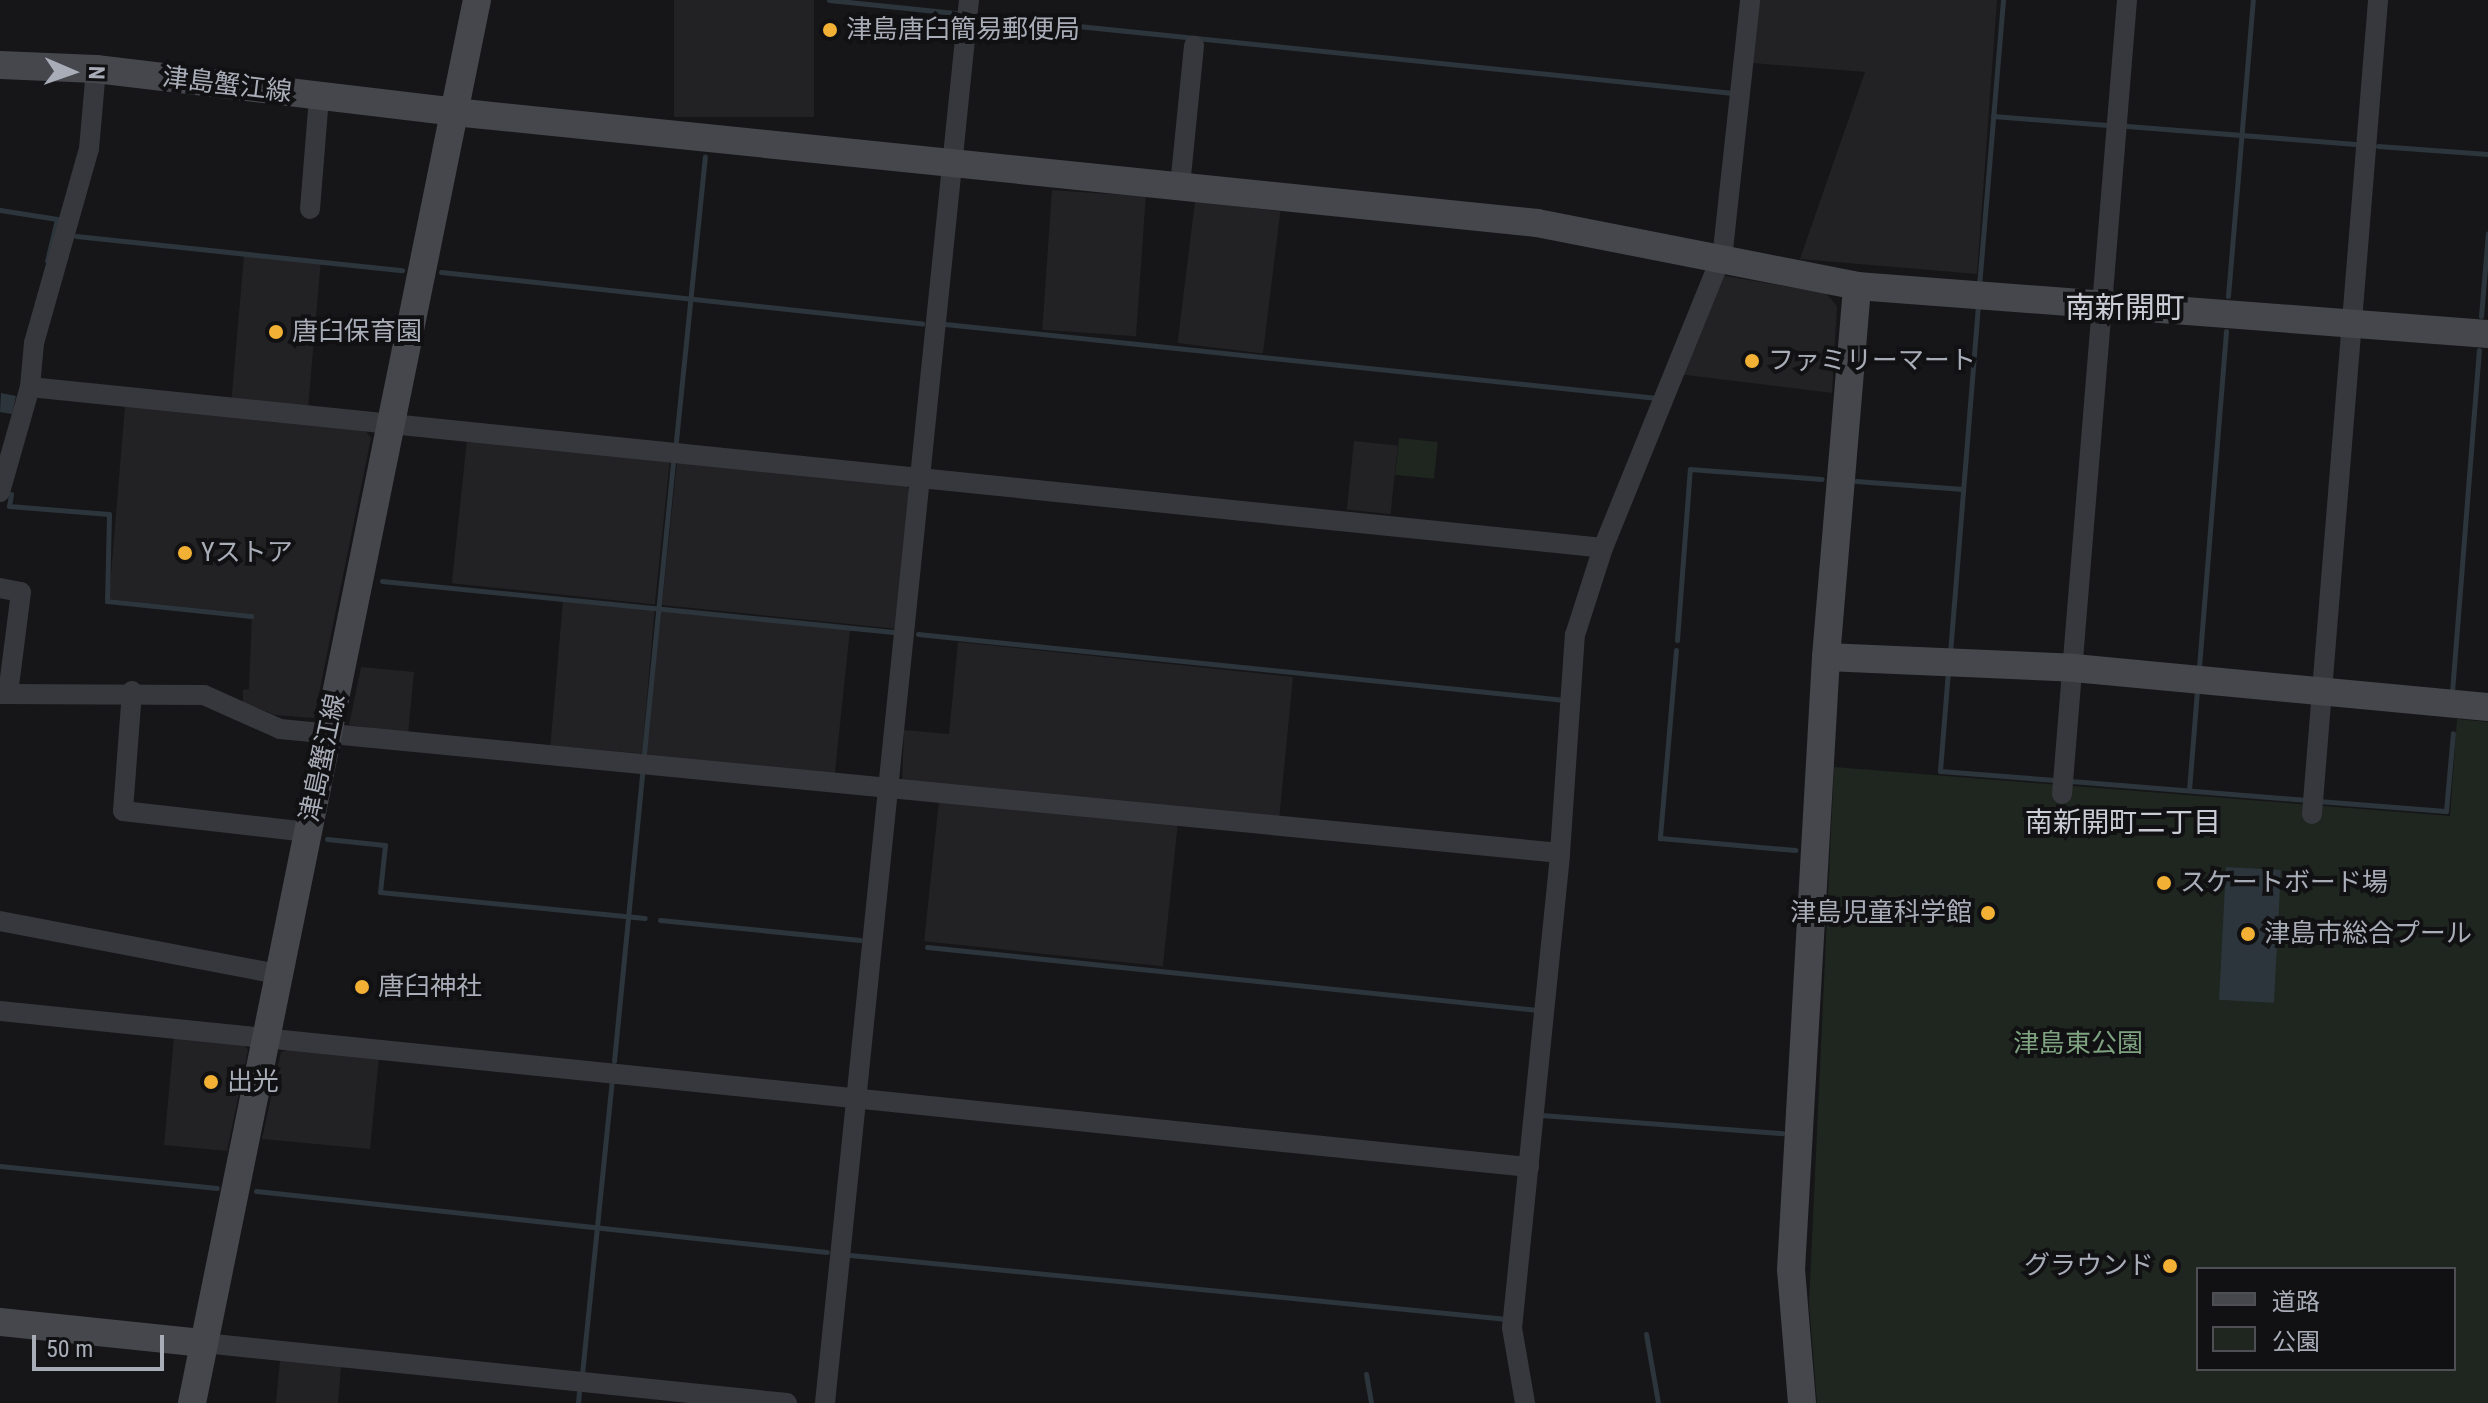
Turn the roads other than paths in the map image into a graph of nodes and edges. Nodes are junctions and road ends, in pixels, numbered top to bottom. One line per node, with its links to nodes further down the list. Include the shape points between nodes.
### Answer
1 (477, 0): 10 (street, 津島蟹江線)
2 (969, 0): 11 (street)
3 (1750, 0): 14 (street)
4 (2127, 0): 16 (street)
5 (2378, 0): 17 (street)
6 (1194, 46): 12 (street)
7 (0, 65): 8 (street, 津島蟹江線)
8 (96, 69): 9 (street, 津島蟹江線); 19 (street, via 89,149 34,343)
9 (319, 96): 10 (street, 津島蟹江線); 13 (street)
10 (454, 112): 11 (street); 20 (street, 津島蟹江線)
11 (953, 163): 12 (street); 21 (street)
12 (1180, 186): 14 (street, via 1537,223)
13 (310, 209)
14 (1722, 258): 15 (street); 23 (street)
15 (1857, 286): 16 (street); 25 (street)
16 (2101, 302): 17 (street); 26 (street)
17 (2350, 324): 18 (street); 28 (street)
18 (2488, 334)
19 (30, 387): 20 (street); 22 (street)
20 (391, 425): 21 (street); 31 (street, 津島蟹江線)
21 (920, 479): 23 (street); 32 (street)
22 (0, 492)
23 (1603, 548): 36 (street, via 1575,635)
24 (0, 588): 29 (street, via 21,592)
25 (1826, 657): 26 (street); 49 (street, via 1791,1270)
26 (2074, 668): 28 (street); 33 (street)
27 (132, 691): 29 (street); 31 (street, via 204,695 272,727); 35 (street, via 123,811)
28 (2321, 691): 30 (street); 34 (street)
29 (4, 694)
30 (2488, 707)
31 (329, 731): 32 (street); 35 (street, 津島蟹江線)
32 (889, 789): 36 (street); 41 (street)
33 (2062, 794)
34 (2312, 814)
35 (308, 832): 38 (street, 津島蟹江線)
36 (1560, 853): 42 (street)
37 (0, 921): 38 (street)
38 (279, 974): 40 (street, 津島蟹江線)
39 (0, 1011): 40 (street)
40 (266, 1037): 41 (street); 44 (street, 津島蟹江線)
41 (856, 1098): 42 (street); 47 (street)
42 (1529, 1167): 48 (street, via 1512,1328)
43 (0, 1322): 44 (street)
44 (204, 1343): 45 (street, 津島蟹江線); 46 (street)
45 (192, 1403)
46 (787, 1403)
47 (825, 1403)
48 (1525, 1403)
49 (1802, 1403)

